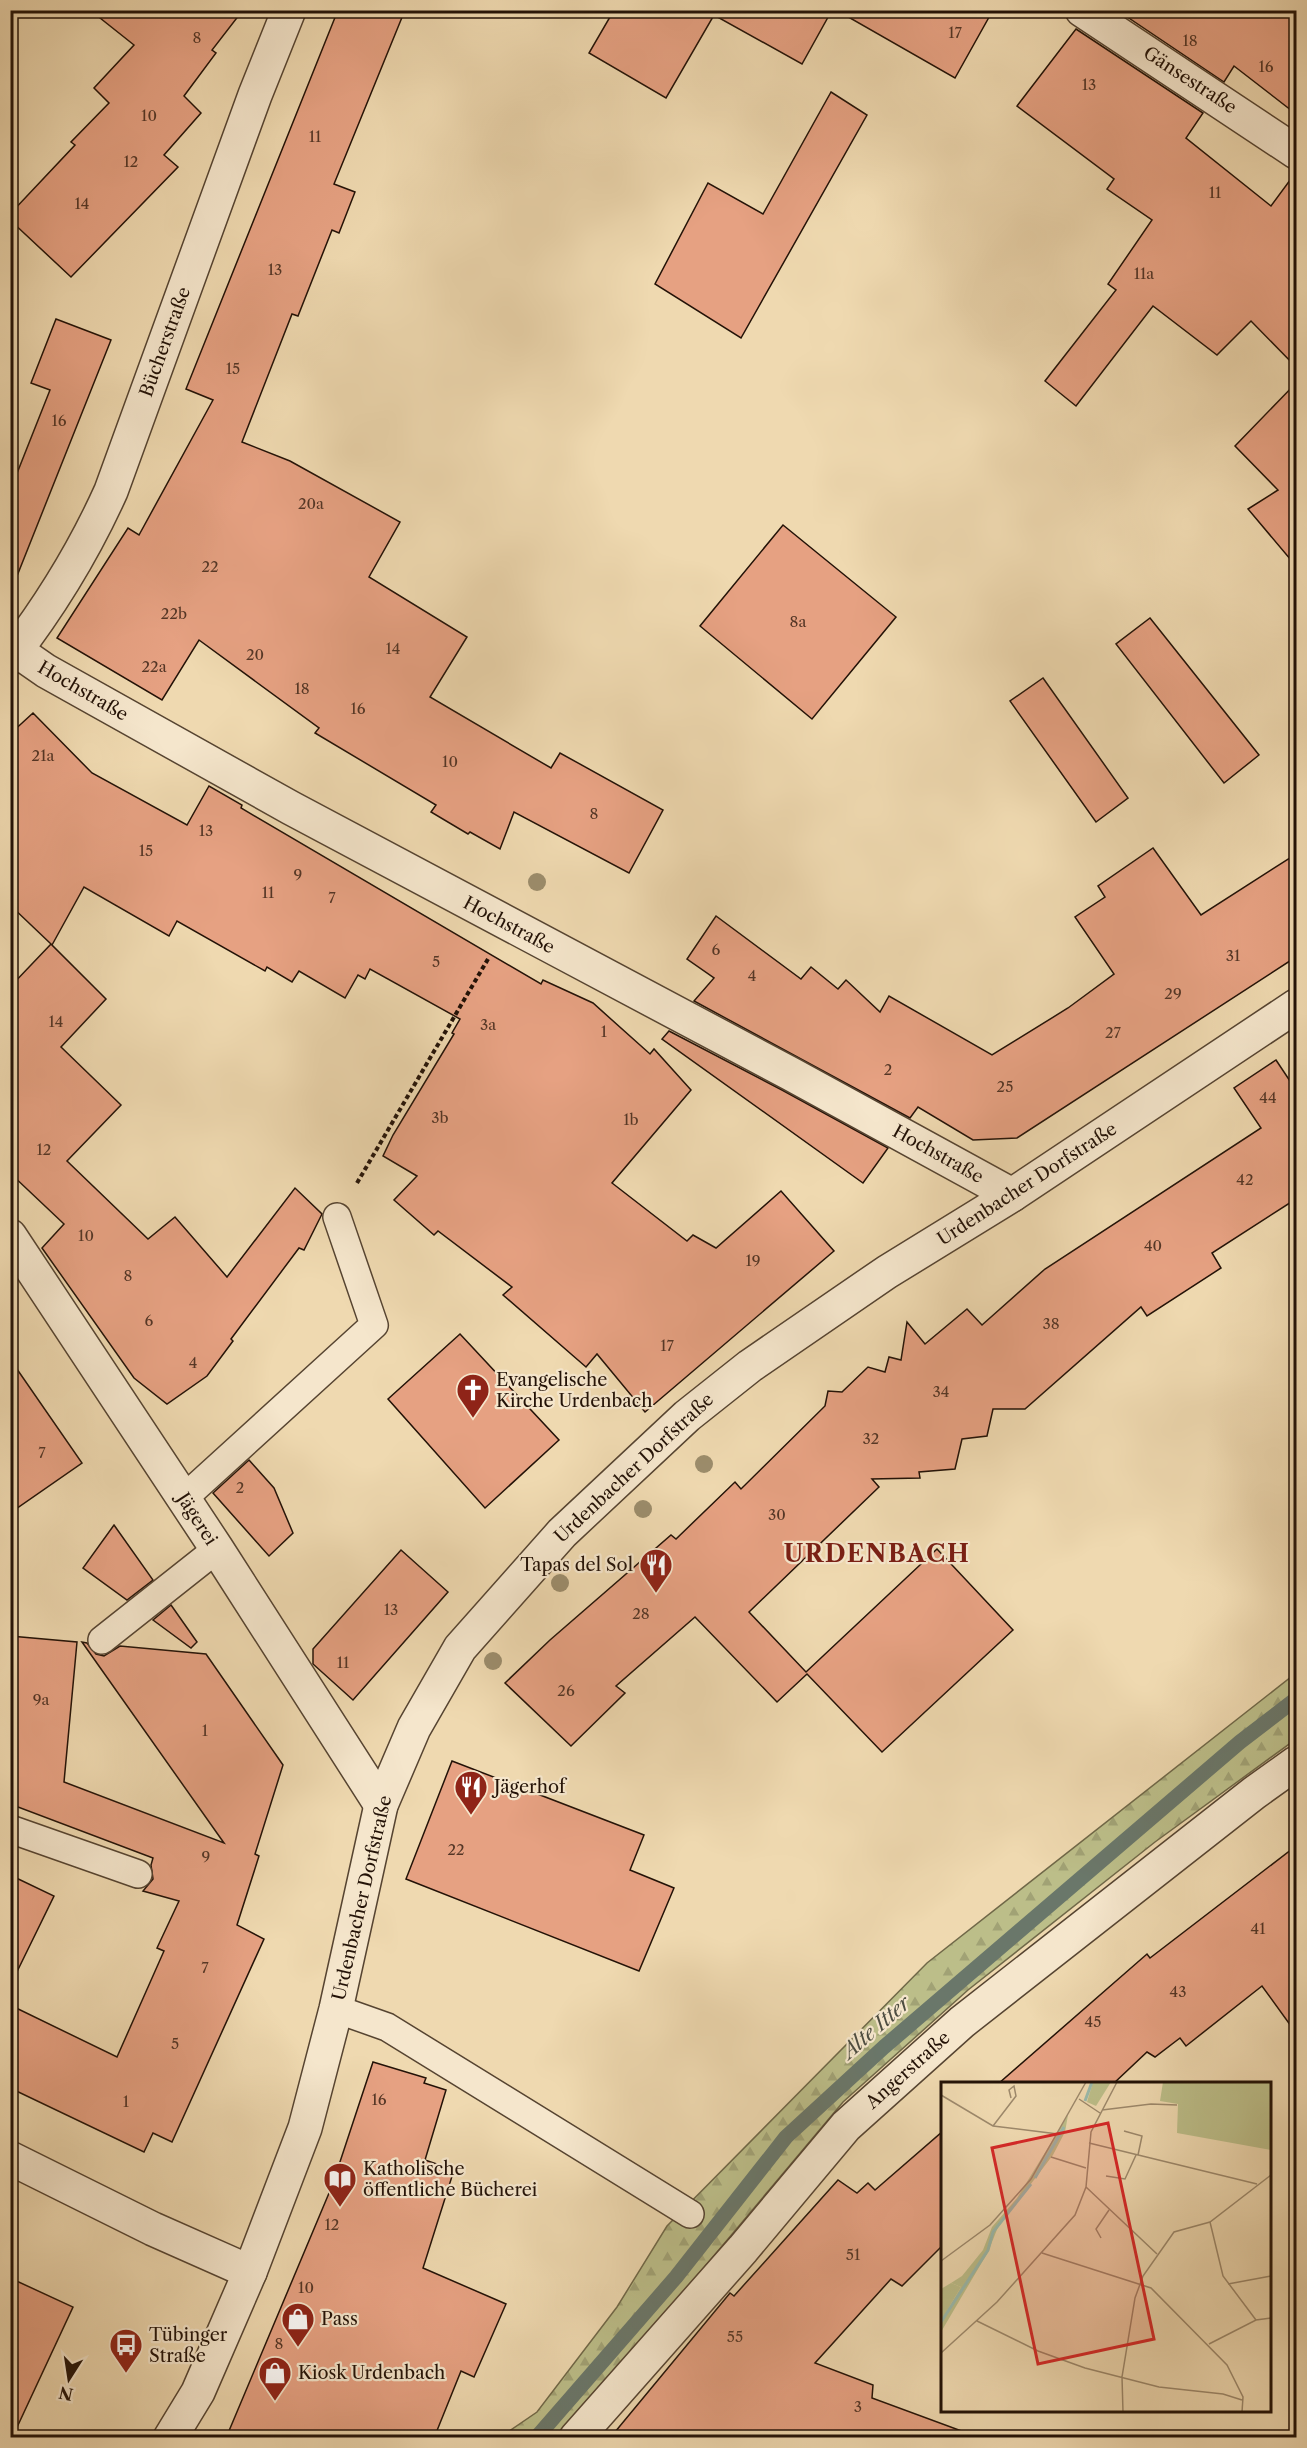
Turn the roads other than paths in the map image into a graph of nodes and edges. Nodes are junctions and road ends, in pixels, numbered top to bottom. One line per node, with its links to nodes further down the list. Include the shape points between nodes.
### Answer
1 (289, 10): 4 (street, Bücherstraße, via 111,491 87,544 44,614)
2 (1082, 10): 3 (street, Gänsestraße)
3 (1296, 152)
4 (12, 652): 6 (street, Hochstraße, via 291,808)
5 (1296, 1006): 6 (street, Urdenbacher Dorfstraße)
6 (1012, 1195): 13 (street, Urdenbacher Dorfstraße, via 887,1272 750,1366 687,1416 562,1533 460,1648 414,1728)
7 (337, 1217): 9 (lane, via 374,1325)
8 (10, 1236): 9 (street, Jägerei)
9 (184, 1498): 10 (street, Jägerei)
10 (217, 1550): 11 (lane); 13 (street, Jägerei)
11 (102, 1640)
12 (1296, 1763): 21 (street, Angerstraße, via 962,2022 846,2126)
13 (381, 1804): 16 (street, Urdenbacher Dorfstraße)
14 (10, 1828): 15 (lane)
15 (138, 1874)
16 (336, 2009): 18 (lane, via 387,2027); 19 (street, Urdenbacher Dorfstraße, via 305,2128)
17 (10, 2158): 19 (street)
18 (690, 2214)
19 (250, 2272): 20 (street, Urdenbacher Dorfstraße, via 198,2392)
20 (170, 2438)
21 (576, 2438)

